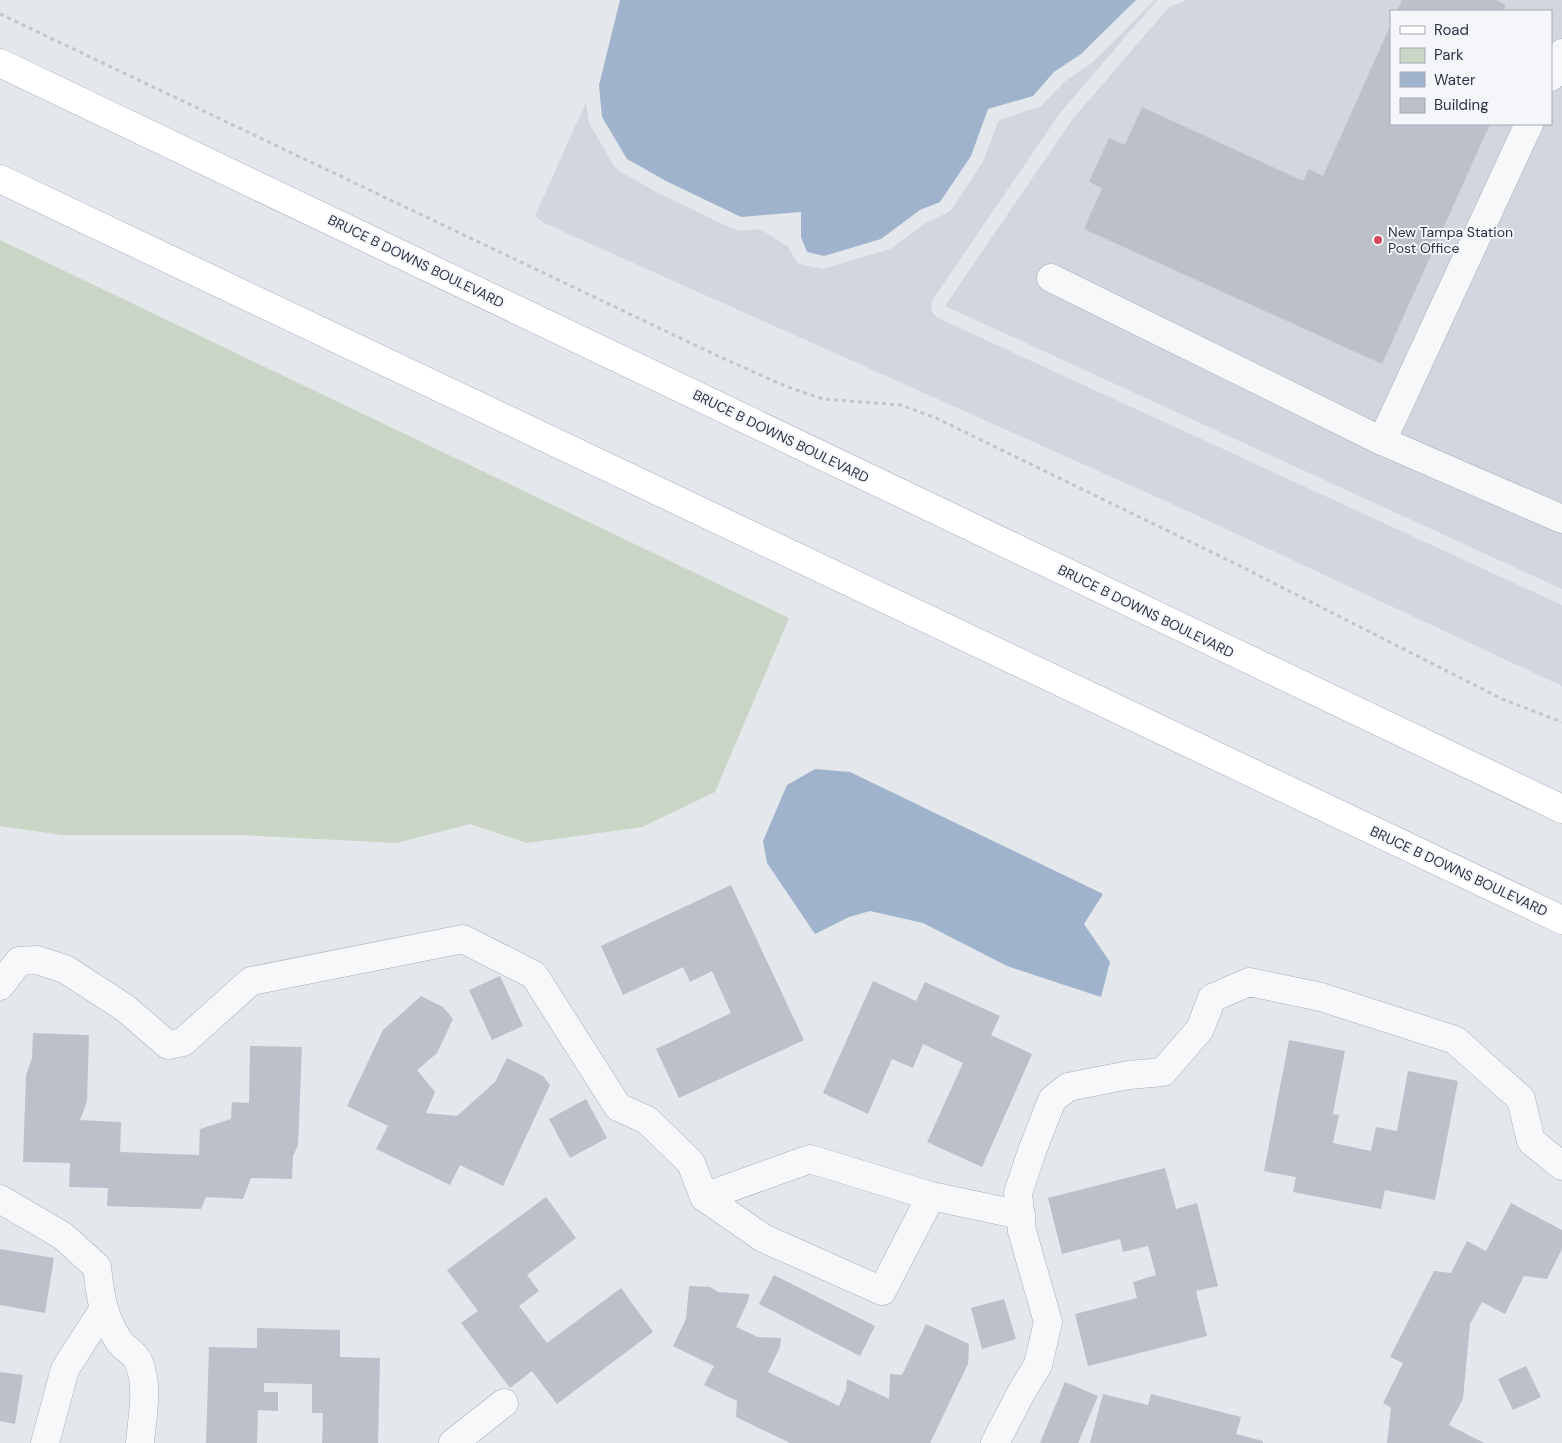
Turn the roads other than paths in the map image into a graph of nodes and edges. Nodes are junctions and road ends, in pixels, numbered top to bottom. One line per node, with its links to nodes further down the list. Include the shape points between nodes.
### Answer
1 (1562, 53): 3 (street)
2 (0, 63): 9 (main road, BRUCE B DOWNS BOULEVARD)
3 (1552, 76)
4 (1529, 125): 7 (street)
5 (0, 179): 10 (main road, BRUCE B DOWNS BOULEVARD)
6 (1051, 278): 7 (street)
7 (1382, 441): 8 (street)
8 (1562, 519)
9 (1562, 809)
10 (1562, 920)
11 (0, 986): 14 (street, via 19,961 36,960 65,969 125,1008 168,1045 183,1042 251,981 463,939 534,975 618,1106 647,1120 691,1163)
12 (1562, 1166): 16 (street, via 1530,1141 1521,1099 1456,1040 1321,996 1249,982 1212,998 1200,1029 1163,1072 1068,1087 1052,1100 1018,1193)
13 (931, 1196): 14 (street, via 810,1159); 14 (street, via 882,1291 763,1238); 16 (street)
14 (704, 1197)
15 (0, 1199): 17 (street, via 63,1236 98,1268)
16 (1021, 1215): 22 (street, via 1022,1231 1048,1322 1038,1365)
17 (103, 1310): 19 (street, via 65,1369); 20 (street, via 119,1342 139,1361 144,1379)
18 (504, 1403): 21 (street)
19 (45, 1443)
20 (140, 1443)
21 (453, 1443)
22 (995, 1443)

